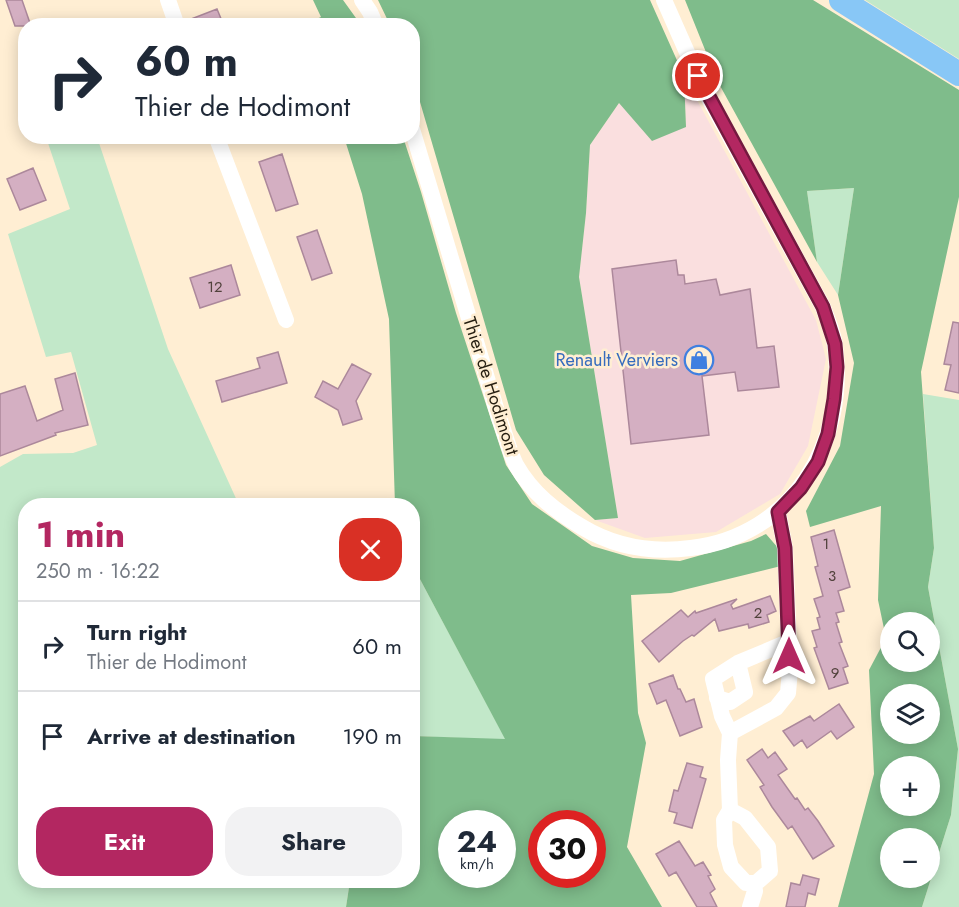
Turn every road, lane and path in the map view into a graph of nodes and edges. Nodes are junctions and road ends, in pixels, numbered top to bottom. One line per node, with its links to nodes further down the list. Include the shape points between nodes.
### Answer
1 (168, 0): 5 (street)
2 (362, 0): 6 (street)
3 (664, 0): 11 (street, Thier de Hodimont, via 701,84 823,307 835,344 837,367 828,434 818,462)
4 (841, 0): 7 (highway)
5 (174, 18)
6 (373, 18)
7 (959, 74)
8 (219, 144): 10 (street)
9 (417, 144): 11 (street, Thier de Hodimont, via 516,464 547,504 599,537 638,548 669,551 708,546 743,534)
10 (286, 320)
11 (778, 512): 12 (street, via 785,548)
12 (788, 642): 13 (street); 15 (street, via 788,693 776,708)
13 (738, 663): 14 (street, via 713,678); 14 (street, via 746,692 730,702)
14 (717, 698): 15 (street)
15 (730, 733): 16 (street)
16 (730, 810): 17 (street, via 724,828 731,867 746,884); 17 (street, via 745,818 768,847 770,871)
17 (754, 883): 18 (street)
18 (750, 907)

